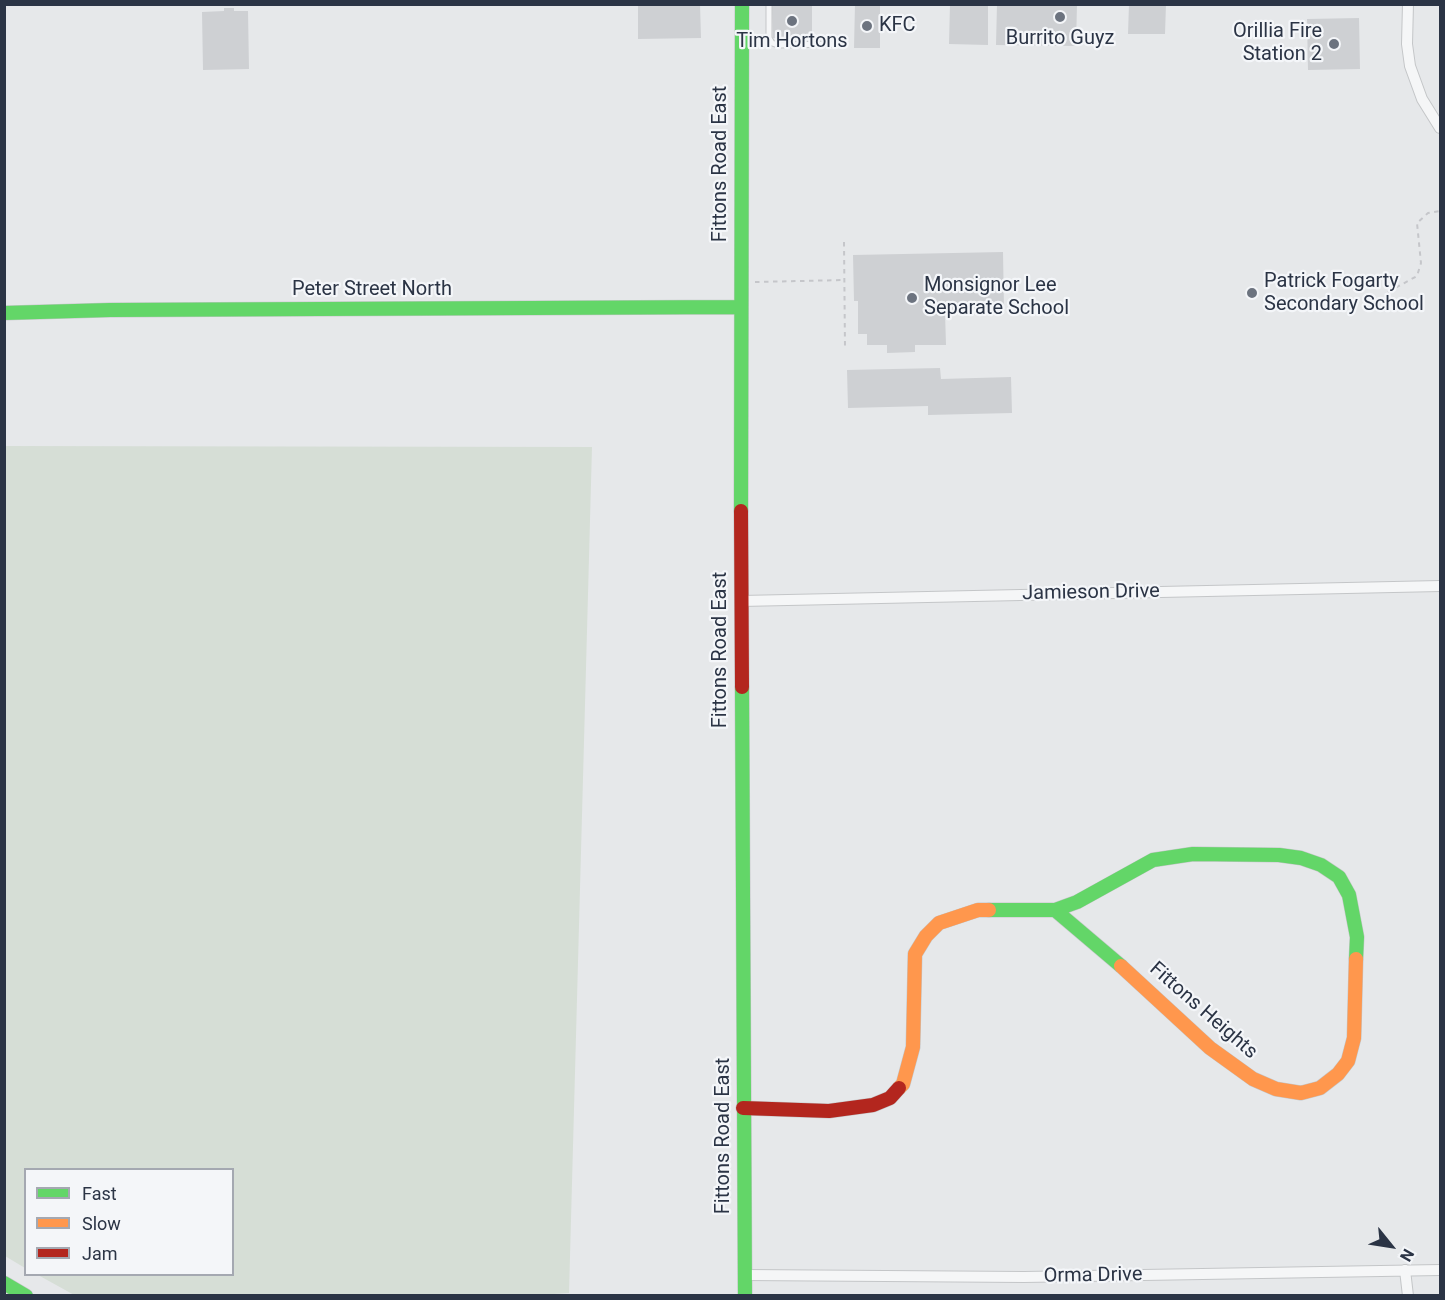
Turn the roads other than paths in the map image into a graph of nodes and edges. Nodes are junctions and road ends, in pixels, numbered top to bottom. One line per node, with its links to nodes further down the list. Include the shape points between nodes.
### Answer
1 (742, 4): 6 (street, Fittons Road East)
2 (770, 4): 4 (lane, via 772,43)
3 (1408, 4): 5 (street, via 1410,66 1422,99)
4 (841, 44)
5 (1440, 128)
6 (740, 307): 7 (street, Peter Street North); 9 (street, Fittons Road East)
7 (4, 313)
8 (1440, 586): 9 (street, Jamieson Drive)
9 (741, 602): 11 (street, Fittons Road East)
10 (1055, 910): 10 (street, Fittons Heights, via 1210,1048 1253,1079 1276,1089 1301,1092 1320,1088 1348,1061 1354,1038 1357,937 1349,895 1339,877 1321,865 1279,855 1193,854 1153,860); 11 (street, Fittons Heights, via 978,910 939,923 926,936 915,954 913,1047 903,1084 890,1098 873,1105 829,1111)
11 (743, 1108): 14 (street, Fittons Road East)
12 (1405, 1270): 13 (street, Orma Drive); 14 (street, Orma Drive, via 1024,1277); 19 (street)
13 (1440, 1270)
14 (745, 1275): 18 (street, Fittons Road East)
15 (4, 1283): 17 (street)
16 (4, 1295): 17 (street)
17 (24, 1296)
18 (745, 1296)
19 (1408, 1296)

